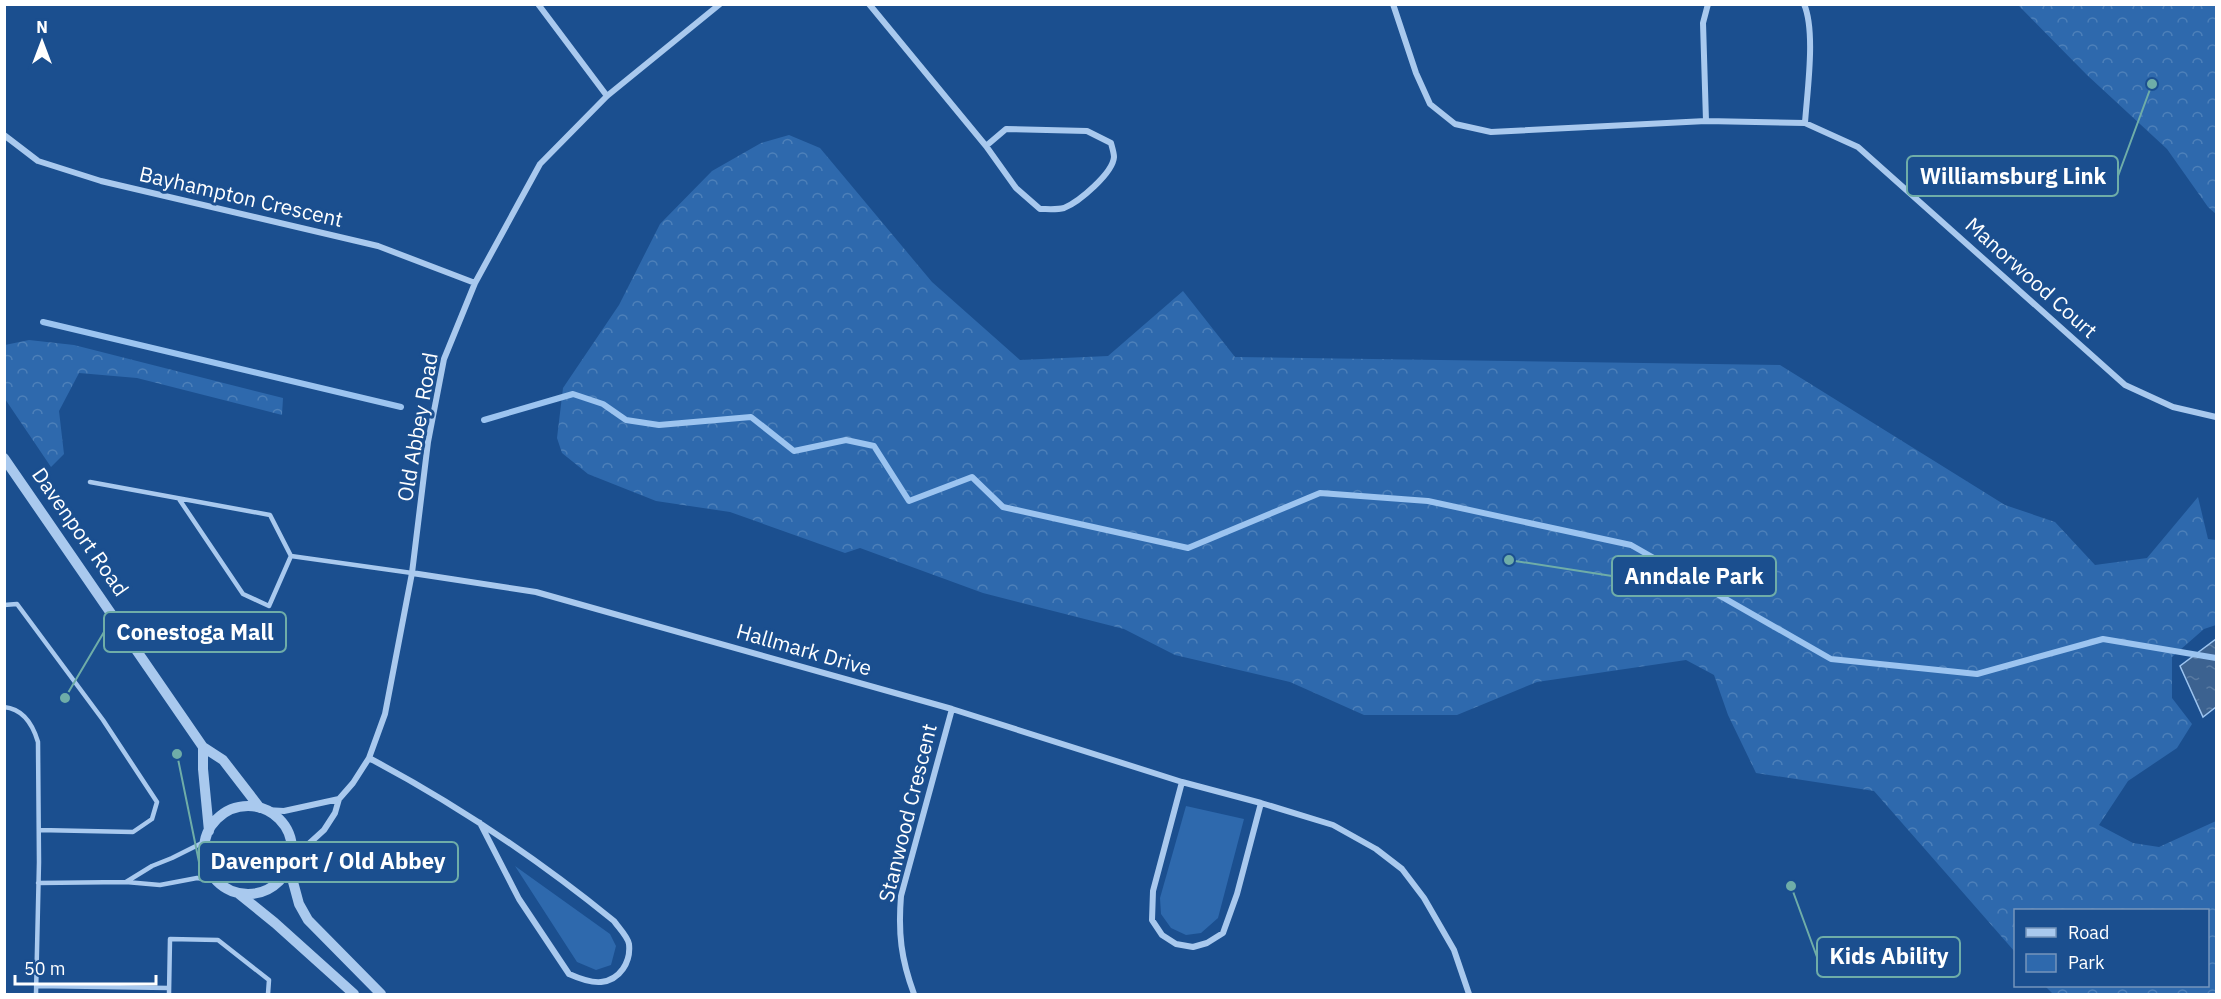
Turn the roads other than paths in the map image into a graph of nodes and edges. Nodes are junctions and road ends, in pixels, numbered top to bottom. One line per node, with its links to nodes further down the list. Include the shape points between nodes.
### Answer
1 (537, 4): 7 (street)
2 (720, 4): 7 (street, Old Abbey Road)
3 (869, 4): 11 (street)
4 (1394, 4): 8 (street, Manorwood Court, via 1416,73 1431,104 1455,124 1491,132)
5 (1708, 4): 8 (street, via 1703,23)
6 (1804, 4): 9 (street, via 1809,49)
7 (608, 96): 12 (street, Old Abbey Road, via 540,164)
8 (1706, 121): 9 (street, Manorwood Court)
9 (1805, 123): 13 (street, Manorwood Court, via 1858,147 2125,385 2173,407)
10 (4, 135): 12 (street, Bayhampton Crescent, via 38,161 101,182 378,246)
11 (986, 146): 11 (street, via 1016,188 1040,209 1063,208 1077,199 1095,186 1114,158 1111,142 1087,131 1006,129)
12 (475, 283): 18 (street, Old Abbey Road, via 444,359 428,442)
13 (2217, 417)
14 (4, 458): 22 (street, Davenport Road)
15 (90, 482): 16 (lane)
16 (179, 499): 17 (lane, via 270,515); 17 (lane, via 243,594 269,606)
17 (291, 556): 18 (lane)
18 (412, 573): 21 (street, Hallmark Drive, via 536,592); 23 (street, Old Abbey Road, via 385,714)
19 (4, 605): 29 (lane, via 17,604 103,720 157,802 152,819 133,832)
20 (4, 707): 29 (lane, via 25,716 38,742)
21 (952, 709): 24 (street, Hallmark Drive); 43 (street, Stanwood Crescent, via 901,896 900,945)
22 (203, 747): 27 (street, Davenport Road, via 223,760); 30 (street)
23 (369, 758): 25 (street, Old Abbey Road); 28 (street)
24 (1182, 782): 26 (street, Hallmark Drive); 26 (street, via 1153,891 1152,920 1162,935 1176,944 1193,948 1223,933)
25 (339, 799): 27 (street, via 284,811); 31 (street, Old Abbey Road, via 324,830)
26 (1261, 803): 44 (street, Hallmark Drive, via 1333,825 1402,869 1454,950)
27 (262, 809): 30 (street, via 225,813); 31 (street, via 287,830 291,839)
28 (480, 823): 28 (street, via 519,899 569,974 601,982 618,976 628,962 629,942 614,921)
29 (39, 830): 34 (lane)
30 (207, 836): 32 (street, via 206,862); 33 (lane)
31 (290, 863): 35 (street, via 283,878 268,889); 42 (street, via 308,921)
32 (217, 881): 33 (lane, via 197,878 160,885); 35 (street)
33 (126, 882): 34 (lane)
34 (38, 883): 36 (lane)
35 (238, 893): 41 (street)
36 (36, 986): 37 (lane); 38 (lane)
37 (169, 988): 39 (lane); 40 (lane, via 170,939 218,940 269,980)
38 (36, 994)
39 (169, 994)
40 (268, 994)
41 (354, 994)
42 (381, 994)
43 (914, 994)
44 (1469, 994)

